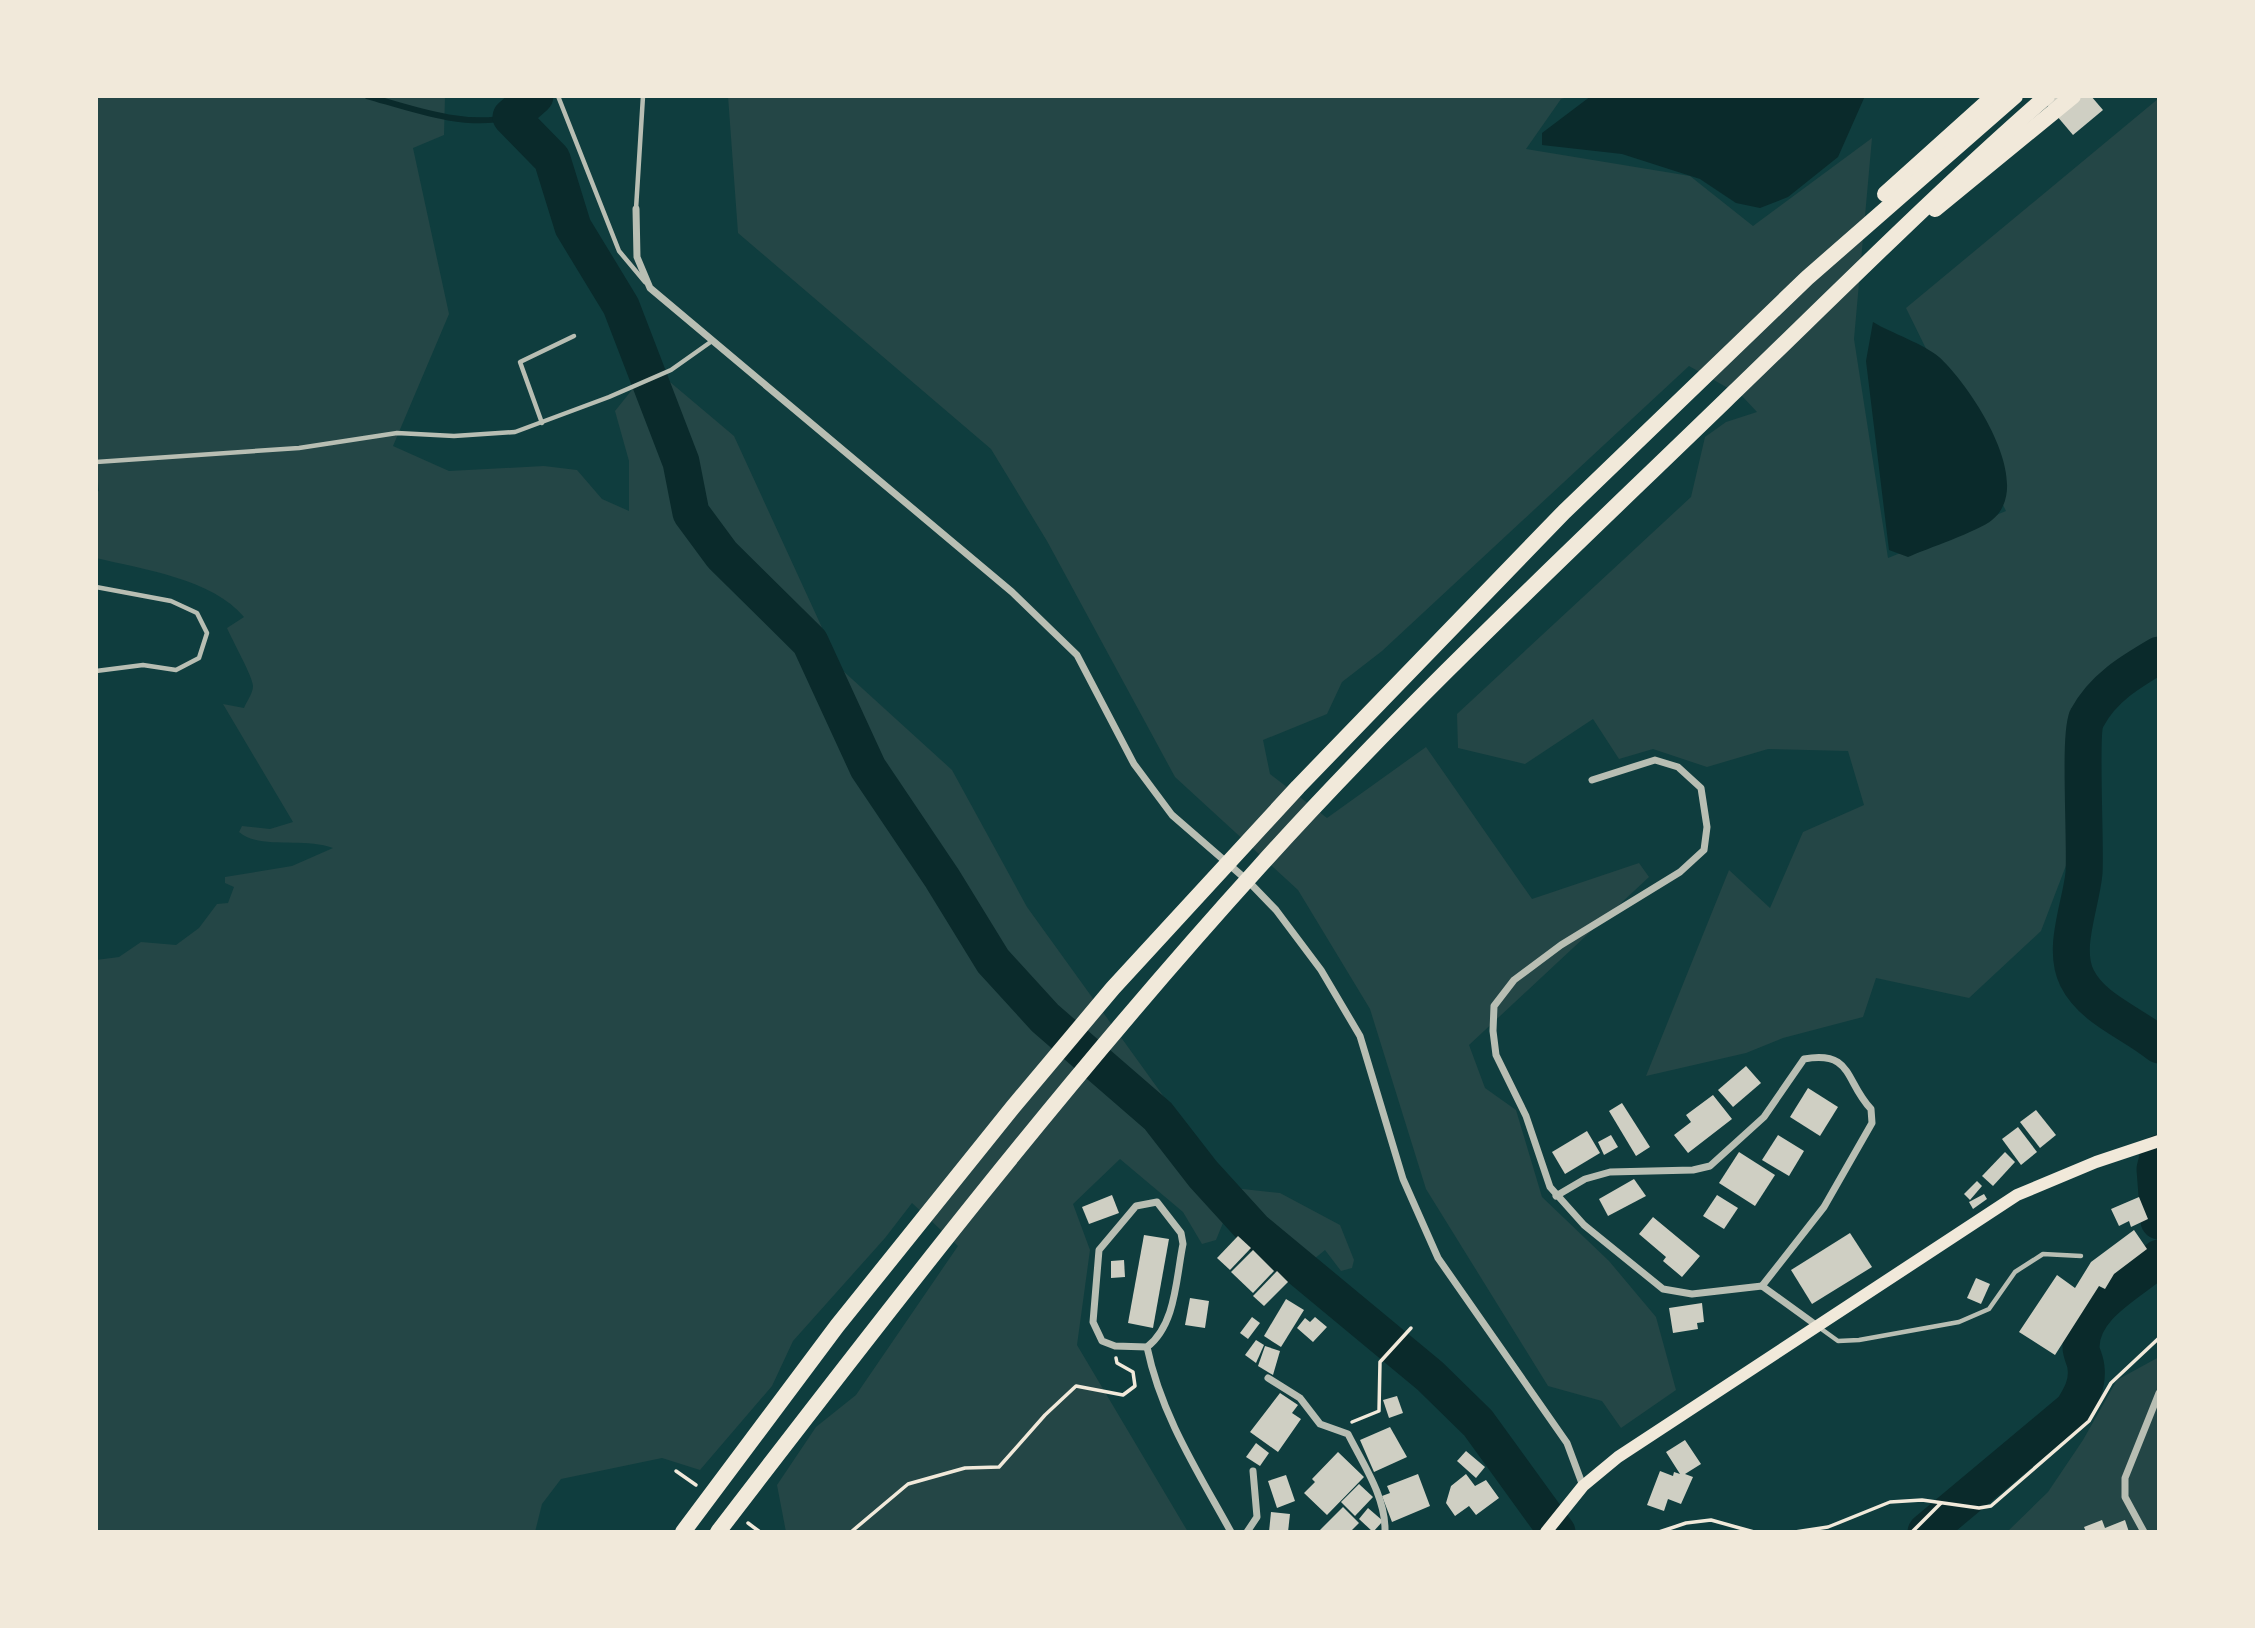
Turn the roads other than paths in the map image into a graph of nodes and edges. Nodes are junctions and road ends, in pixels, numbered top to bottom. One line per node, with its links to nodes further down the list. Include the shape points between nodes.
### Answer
1 (558, 96): 10 (lane, via 619,251)
2 (643, 96): 9 (lane)
3 (1994, 96): 7 (highway)
4 (2015, 96): 7 (highway)
5 (2047, 96): 8 (highway)
6 (2073, 96): 8 (highway)
7 (1928, 161): 29 (highway, via 1451,625 1113,988 837,1326)
8 (1931, 206): 30 (highway, via 1879,250 1463,653 1317,804 1135,1006 946,1235)
9 (636, 209): 10 (street, via 637,257)
10 (650, 288): 12 (street)
11 (574, 336): 13 (lane, via 520,362)
12 (713, 340): 13 (lane, via 671,370); 27 (street, via 1002,583 1077,655 1134,764 1172,814 1276,910 1321,970 1360,1036 1402,1179 1438,1258 1567,1443)
13 (541, 423): 14 (lane, via 515,432 397,433 299,448)
14 (96, 462)
15 (96, 587): 16 (lane, via 171,601 197,613 207,633 199,658 176,670 143,665)
16 (96, 671)
17 (1592, 780): 19 (street, via 1655,760 1678,767 1701,788 1707,827 1704,850 1680,872 1561,945 1514,980 1494,1006 1496,1055 1526,1116)
18 (2156, 1142): 22 (main road, via 2017,1195)
19 (1556, 1196): 21 (street, via 1584,1225 1663,1289 1692,1294); 21 (street, via 1585,1179 1610,1172 1710,1166 1764,1117 1804,1059 1822,1056 1840,1061 1871,1109 1872,1123 1824,1207)
20 (2081, 1256): 22 (lane, via 2043,1254 2015,1272 1989,1309 1959,1322 1888,1337 1838,1341)
21 (1762, 1286): 22 (street)
22 (1816, 1325): 27 (main road, via 1618,1457)
23 (1147, 1347): 23 (street, via 1160,1338 1167,1324 1183,1244 1181,1233 1157,1202 1136,1206 1099,1250 1095,1282 1093,1322 1102,1341); 31 (street, via 1163,1404)
24 (1268, 1378): 33 (street, via 1294,1393 1320,1424 1349,1434 1374,1486)
25 (2159, 1393): 34 (street, via 2125,1478 2125,1497)
26 (1254, 1471): 32 (street, via 1257,1517)
27 (1583, 1486): 28 (main road)
28 (1546, 1531)
29 (683, 1532)
30 (718, 1532)
31 (1231, 1532)
32 (1247, 1532)
33 (1385, 1532)
34 (2144, 1532)

